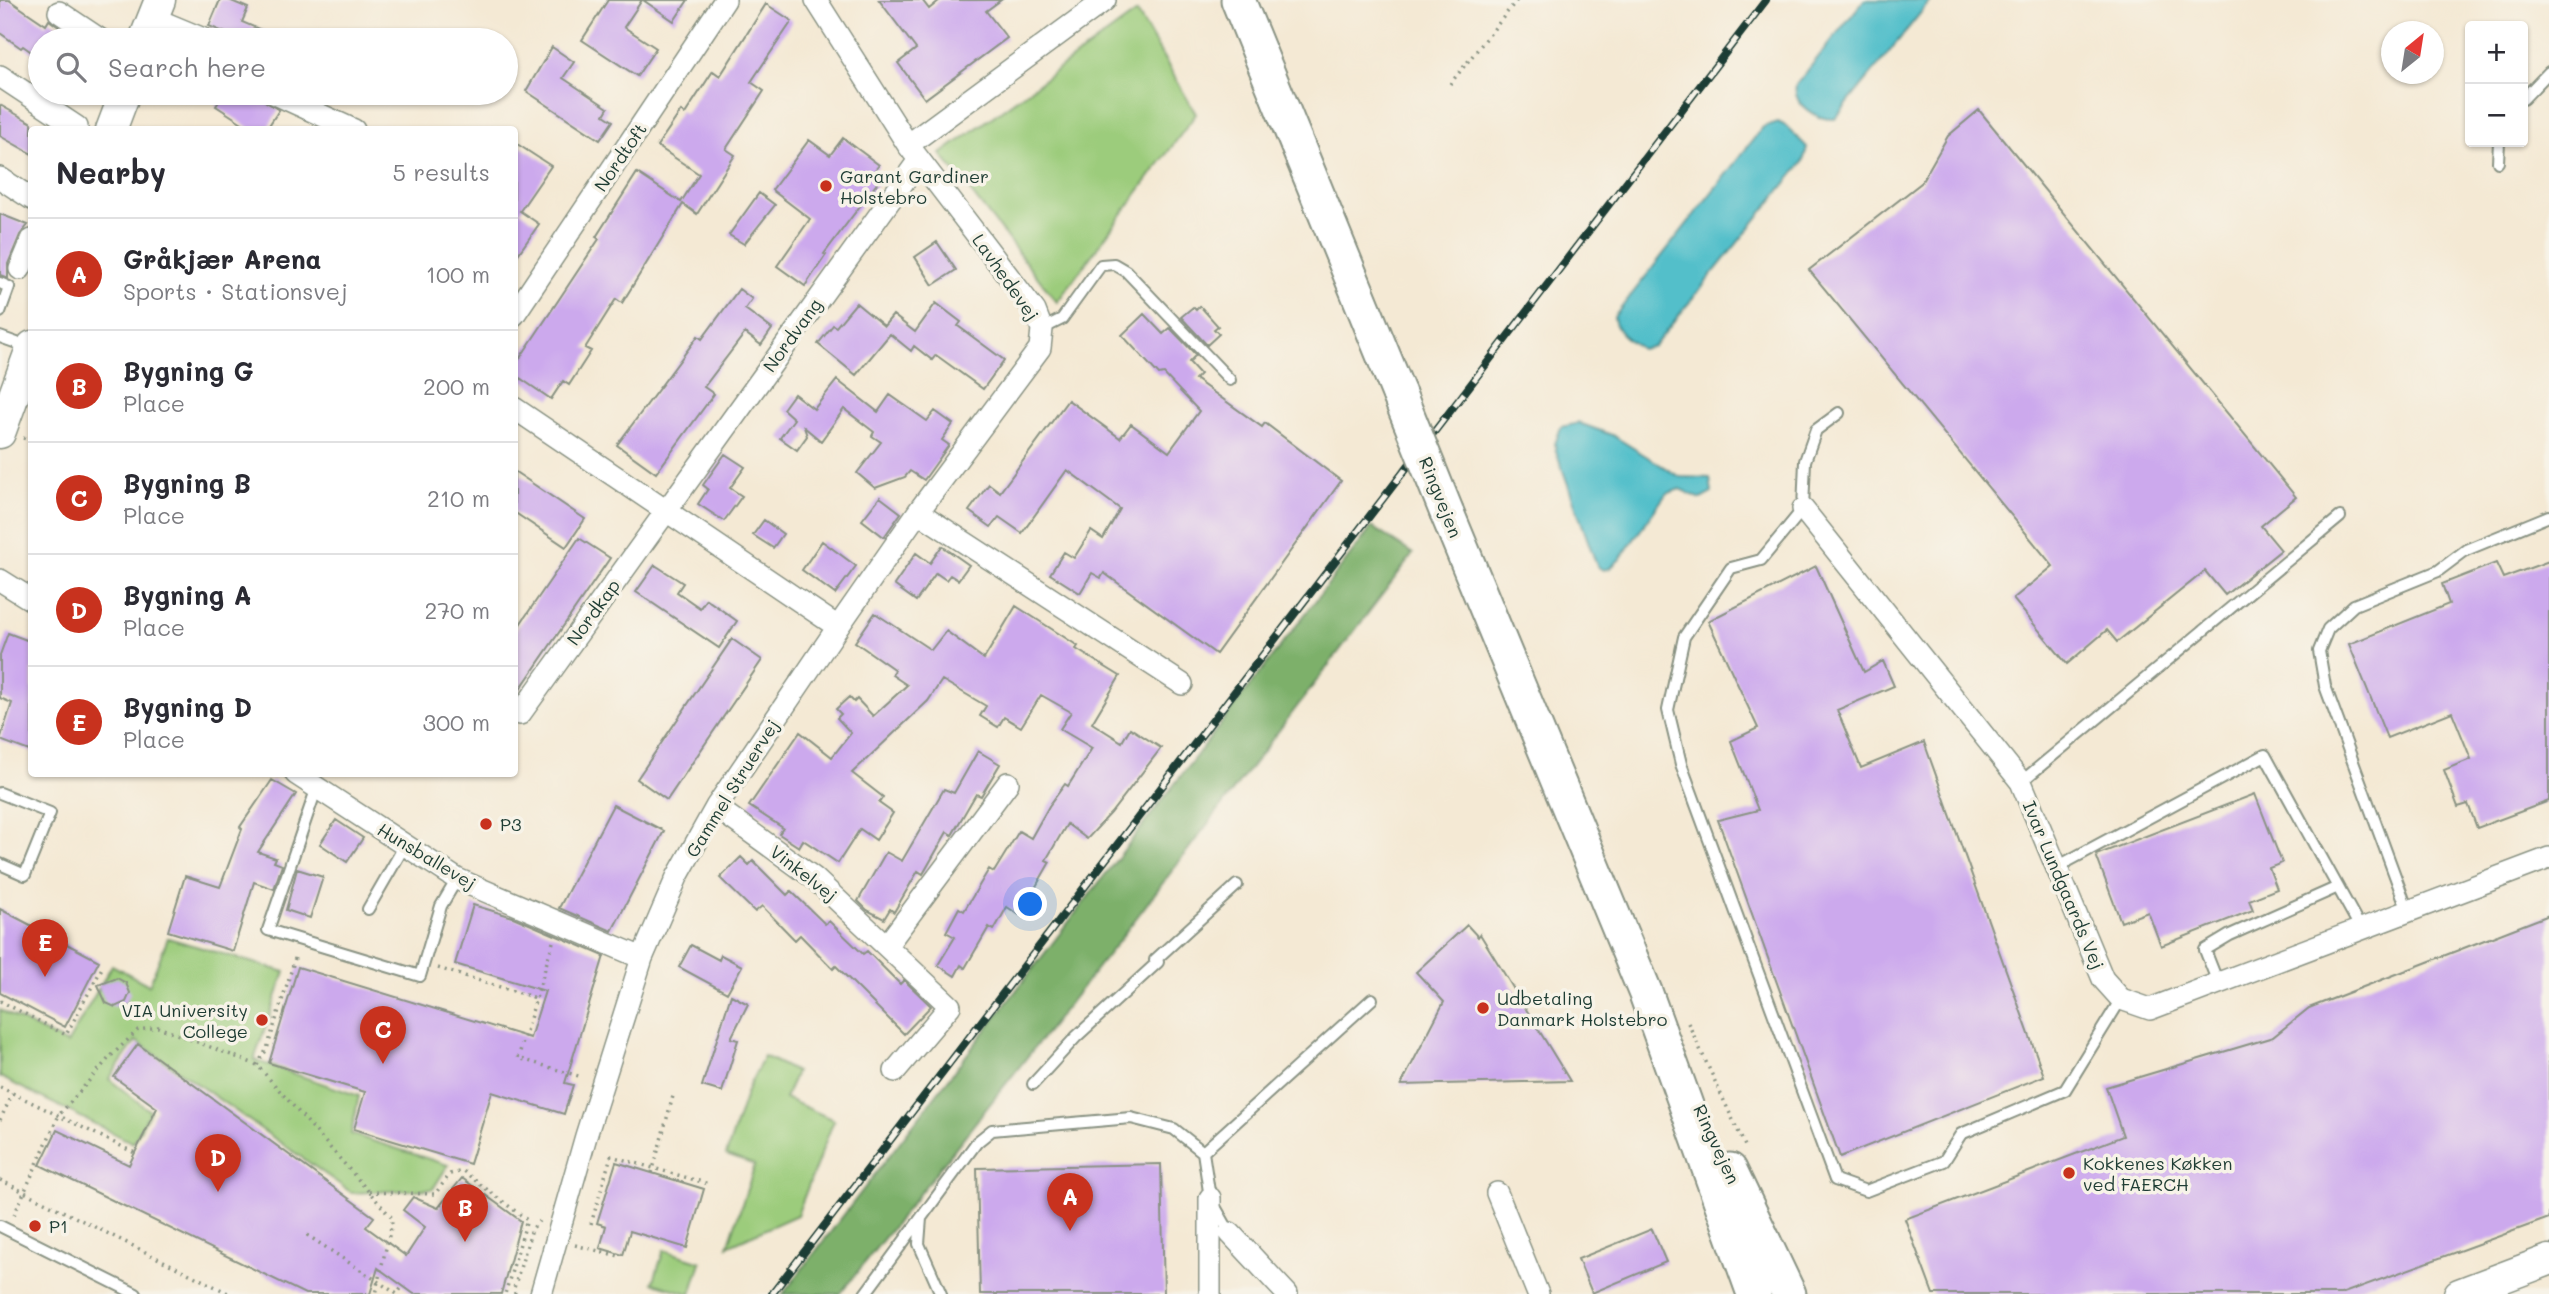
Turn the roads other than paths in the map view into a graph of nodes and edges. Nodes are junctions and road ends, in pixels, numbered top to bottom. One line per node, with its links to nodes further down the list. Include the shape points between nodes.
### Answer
1 (725, 0): 27 (street, Nordtoft)
2 (816, 0): 20 (street, Lavhedevej)
3 (1105, 0): 20 (street)
4 (1238, 0): 66 (main road, Ringvejen, bridge)
5 (59, 12): 7 (street)
6 (152, 19): 8 (street)
7 (82, 28)
8 (175, 28)
9 (2549, 72): 11 (lane)
10 (0, 76): 12 (street)
11 (2528, 94)
12 (28, 95)
13 (44, 105): 16 (street)
14 (120, 105): 17 (street)
15 (299, 105): 18 (street)
16 (75, 126)
17 (113, 126)
18 (345, 126)
19 (2499, 147): 21 (lane)
20 (914, 152): 30 (street, Lavhedevej, via 1035,311); 38 (street, Nordvang)
21 (2498, 162)
22 (0, 178): 23 (street)
23 (28, 196)
24 (28, 250): 25 (street)
25 (20, 269)
26 (0, 283): 28 (lane, via 9,287)
27 (518, 309)
28 (0, 312)
29 (0, 337): 31 (lane)
30 (1041, 338): 33 (lane, via 1062,319 1101,265 1114,264 1126,271); 39 (street, Gammel Struervej)
31 (28, 346)
32 (28, 355): 36 (street)
33 (1230, 380)
34 (518, 411): 38 (street)
35 (1839, 413): 37 (lane, via 1816,430 1805,461)
36 (0, 433)
37 (1803, 509): 48 (street, Ivar Lundgaards Vej); 68 (lane, via 1761,561 1731,568 1684,638 1668,709 1681,764 1835,1180 1866,1191 1944,1161 1961,1134 2065,1090)
38 (666, 510): 44 (street); 46 (street, Nordkap)
39 (918, 512): 44 (street, Gammel Struervej); 45 (street)
40 (2549, 516): 61 (lane, via 2466,550 2438,571 2354,605 2328,629 2319,651 2325,685)
41 (2340, 517): 48 (lane)
42 (0, 580): 43 (street)
43 (28, 598)
44 (838, 627): 52 (street, Gammel Struervej)
45 (1182, 684)
46 (520, 714)
47 (301, 777): 50 (street, Hunsballevej)
48 (2021, 782): 56 (street, Ivar Lundgaards Vej)
49 (1008, 783): 63 (street)
50 (317, 787): 53 (street, Hunsballevej); 57 (lane, via 268,930 420,976 441,906)
51 (0, 793): 55 (lane, via 50,813 26,874)
52 (716, 807): 63 (street, Vinkelvej, via 814,878); 64 (street, Gammel Struervej, via 677,877)
53 (405, 845): 57 (street, Hunsballevej); 60 (lane)
54 (2549, 858): 61 (street)
55 (0, 864)
56 (2057, 867): 59 (lane, via 2265,755); 68 (street, Ivar Lundgaards Vej, via 2103,979)
57 (457, 879): 64 (street, Hunsballevej)
58 (1237, 885): 70 (lane)
59 (2338, 887): 62 (lane); 65 (lane, via 2205,950)
60 (368, 909)
61 (2408, 911): 62 (street)
62 (2361, 929): 65 (street)
63 (887, 945): 69 (street, Vinkelvej, via 950,1006)
64 (642, 958): 79 (street, Gammel Struervej)
65 (2218, 983): 68 (street, via 2150,1009)
66 (1646, 994): 85 (main road, Ringvejen); 86 (main road, Ringvejen)
67 (1372, 999): 71 (lane)
68 (2120, 999)
69 (895, 1071)
70 (1032, 1084)
71 (1203, 1152): 73 (lane); 74 (lane, via 1174,1129 1131,1118 992,1130 977,1142)
72 (1497, 1193): 84 (street)
73 (1210, 1198): 76 (lane); 82 (street)
74 (921, 1218): 80 (lane); 81 (lane, via 919,1244)
75 (3, 1228): 78 (lane)
76 (1230, 1233): 83 (street)
77 (2549, 1259): 87 (street)
78 (136, 1294)
79 (541, 1294)
80 (865, 1294)
81 (941, 1294)
82 (1210, 1294)
83 (1287, 1294)
84 (1538, 1294)
85 (1755, 1294)
86 (1789, 1294)
87 (2459, 1294)

